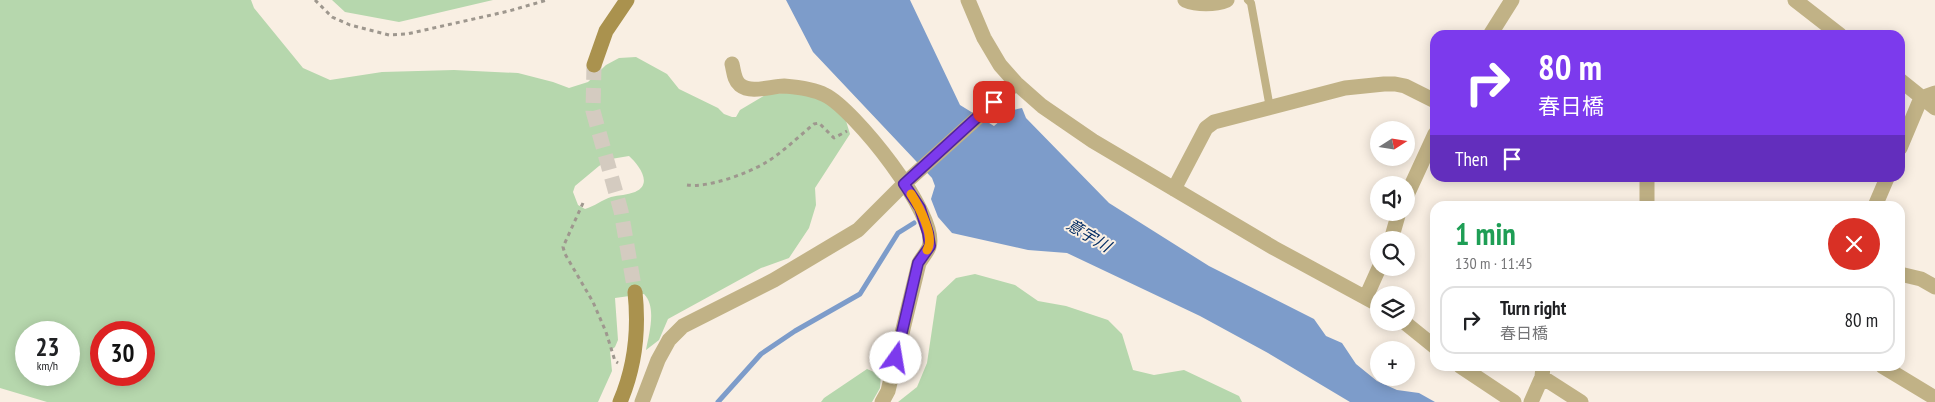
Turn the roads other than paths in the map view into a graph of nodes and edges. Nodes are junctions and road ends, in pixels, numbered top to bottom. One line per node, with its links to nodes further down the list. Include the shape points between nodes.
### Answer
1 (627, 0): 11 (street, via 606,31)
2 (968, 0): 13 (street, via 984,38)
3 (1185, 0): 4 (street, via 1194,4)
4 (1227, 0)
5 (1248, 0): 16 (lane)
6 (1512, 0): 8 (street)
7 (1795, 0): 9 (street)
8 (1493, 30)
9 (1834, 30)
10 (732, 64): 20 (street, via 735,80 744,88 785,86 824,94 842,105)
11 (594, 65)
12 (1905, 83): 14 (street)
13 (1012, 86): 20 (street); 24 (street, via 1093,141)
14 (1928, 96): 17 (street); 18 (street)
15 (1430, 98): 16 (street, via 1405,86 1389,84 1345,88)
16 (1270, 108): 24 (street, via 1214,122 1206,128)
17 (1935, 108)
18 (1905, 139)
19 (1428, 165): 23 (street)
20 (907, 181): 38 (street, via 858,230 774,280 684,326 670,340 658,360); 39 (street, via 920,208 930,246 918,263 888,391)
21 (1647, 182): 25 (street)
22 (1885, 182): 26 (street)
23 (1415, 184)
24 (1174, 189): 30 (street)
25 (1646, 201)
26 (1877, 201)
27 (1905, 275): 28 (street, via 1922,278)
28 (1935, 287)
29 (635, 292): 37 (street, via 636,330 631,369)
30 (1370, 300)
31 (1415, 331): 32 (street)
32 (1430, 343)
33 (1468, 371): 40 (street)
34 (1890, 371): 36 (street)
35 (1543, 372): 41 (street); 42 (street)
36 (1935, 398)
37 (620, 402)
38 (642, 402)
39 (882, 402)
40 (1514, 402)
41 (1531, 402)
42 (1581, 402)

